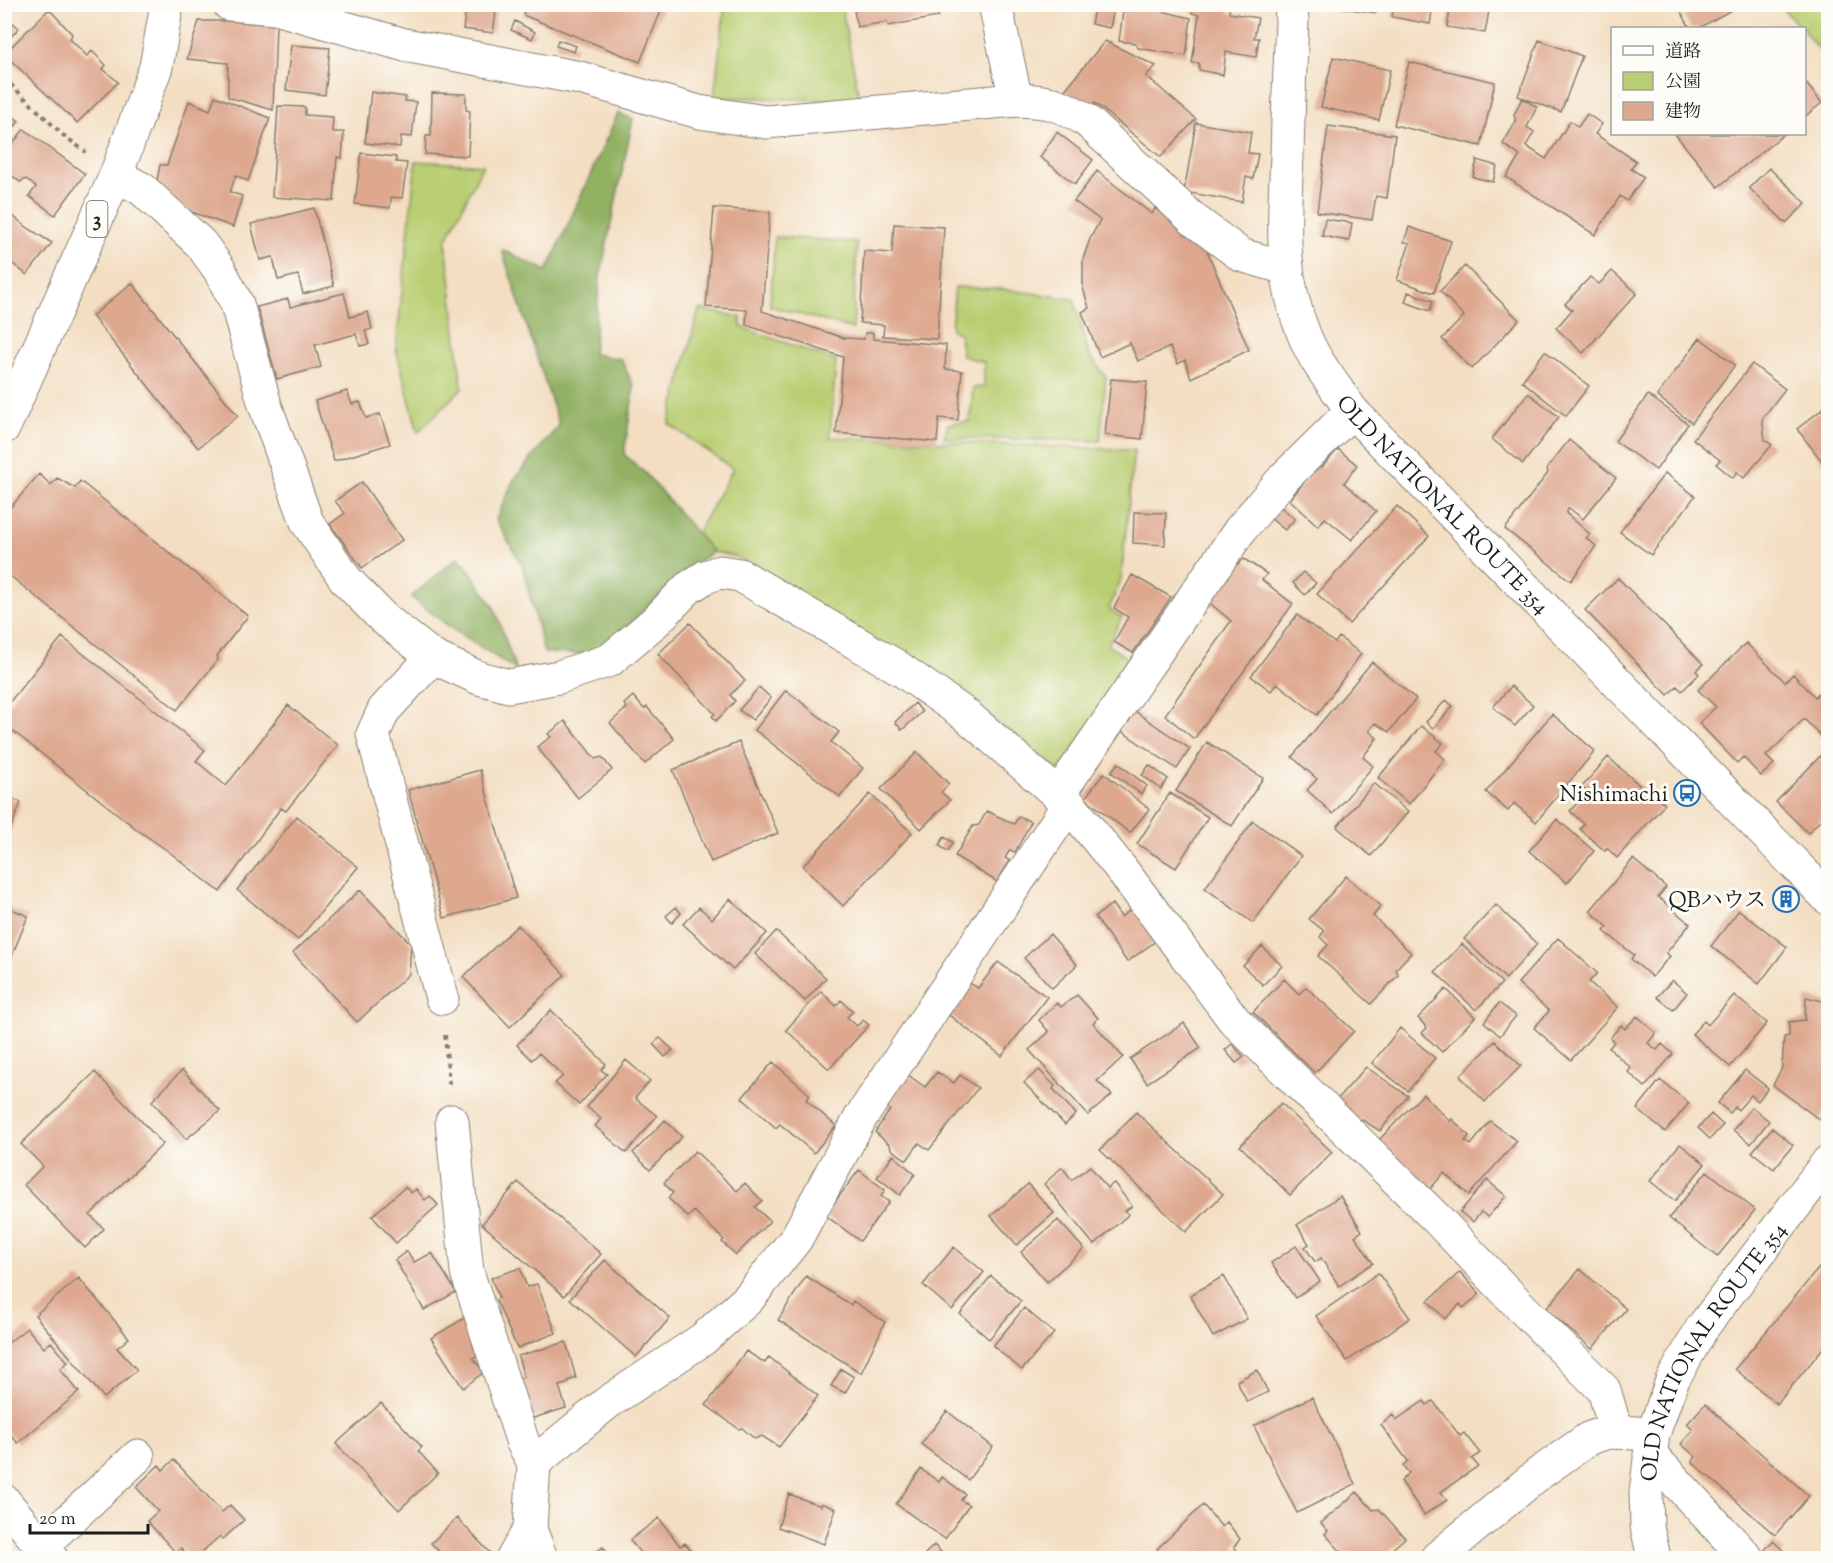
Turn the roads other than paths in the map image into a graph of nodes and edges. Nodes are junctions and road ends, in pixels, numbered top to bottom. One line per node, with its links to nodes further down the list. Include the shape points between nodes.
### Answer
1 (168, 4): 6 (main road, 3, via 156,67)
2 (229, 4): 5 (main road, via 276,8 405,45 580,78 699,112 766,122)
3 (995, 4): 5 (main road)
4 (1291, 4): 7 (main road, OLD NATIONAL ROUTE 354, via 1283,230)
5 (1016, 100): 7 (main road, via 1045,101 1086,120 1194,220 1241,255)
6 (116, 175): 9 (main road, 3); 10 (main road, via 142,189 201,244 219,269 237,304 265,405 307,522 346,580 383,618)
7 (1286, 268): 8 (main road, OLD NATIONAL ROUTE 354, via 1305,338)
8 (1352, 411): 11 (main road, via 1284,478 1240,530); 12 (main road, OLD NATIONAL ROUTE 354)
9 (4, 427)
10 (433, 657): 11 (main road, via 479,678 509,686 559,677 610,660 705,577 720,572 740,575 896,666 966,715); 13 (main road, via 384,710 373,734)
11 (1063, 799): 16 (main road, via 1122,870 1234,1020 1604,1390); 19 (main road, via 861,1117 796,1239 748,1299 703,1339 607,1403)
12 (1828, 898)
13 (442, 998)
14 (452, 1121): 19 (main road, via 467,1272 523,1443)
15 (1828, 1162): 17 (main road, OLD NATIONAL ROUTE 354, via 1702,1328 1672,1381)
16 (1616, 1431): 17 (main road); 24 (main road, via 1596,1435 1556,1461)
17 (1652, 1444): 25 (main road, OLD NATIONAL ROUTE 354, via 1646,1493 1647,1526); 26 (main road)
18 (138, 1456): 22 (main road)
19 (534, 1463): 21 (main road)
20 (4, 1502): 22 (main road)
21 (536, 1544): 23 (main road)
22 (46, 1552)
23 (513, 1558)
24 (1437, 1558)
25 (1654, 1558)
26 (1748, 1558)

